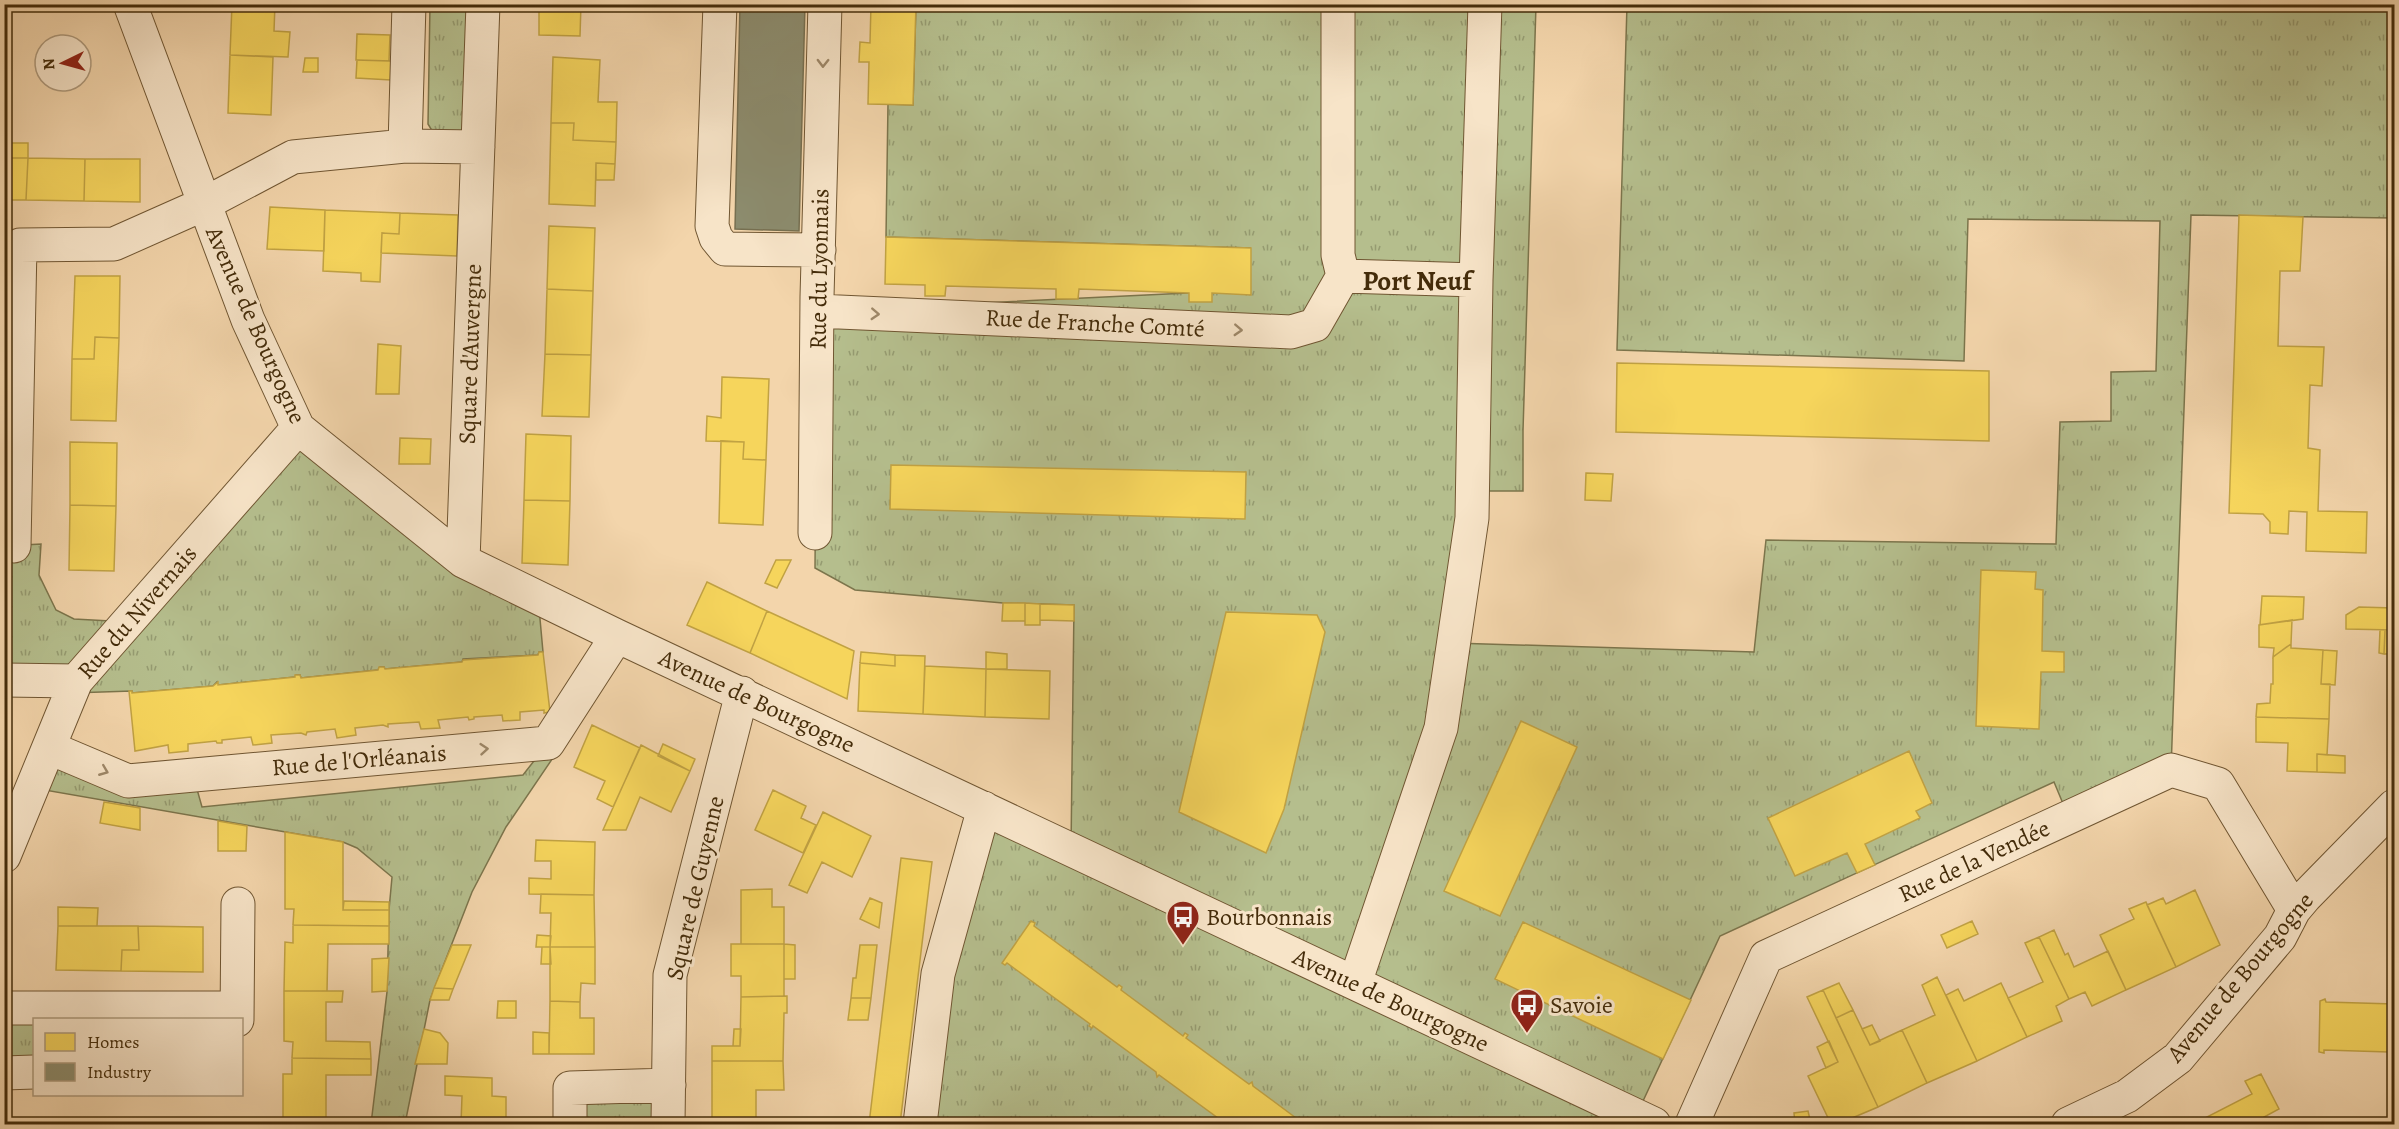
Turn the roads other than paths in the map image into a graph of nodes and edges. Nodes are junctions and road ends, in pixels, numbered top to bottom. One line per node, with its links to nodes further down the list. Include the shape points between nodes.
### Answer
1 (130, 4): 10 (street, Avenue de Bourgogne)
2 (409, 4): 8 (street)
3 (483, 4): 9 (street, Square d'Auvergne)
4 (720, 4): 12 (street, via 712,226 716,238 725,249)
5 (825, 4): 12 (street, Rue du Lyonnais, one-way to 12)
6 (1338, 4): 13 (street, via 1338,255)
7 (1485, 4): 14 (street)
8 (405, 146): 9 (street); 10 (street, via 293,157)
9 (478, 147): 19 (street, Square d'Auvergne)
10 (204, 204): 11 (street, via 114,244); 16 (street, Avenue de Bourgogne, via 248,320)
11 (12, 244): 18 (street)
12 (819, 250): 15 (street, Rue du Lyonnais)
13 (1343, 276): 14 (street); 15 (street, Rue de Franche Comté, one-way to 13, via 1291,332 1315,325)
14 (1476, 280): 30 (street, via 1472,518 1440,728)
15 (817, 311): 17 (street, Rue du Lyonnais)
16 (298, 428): 19 (street, Avenue de Bourgogne); 22 (street, Rue du Nivernais)
17 (815, 533)
18 (14, 546)
19 (463, 561): 20 (street, Avenue de Bourgogne)
20 (617, 636): 23 (street, Avenue de Bourgogne); 24 (street, Rue de l'Orléanais, one-way to 20, via 128,781 548,743)
21 (4, 680): 22 (street)
22 (76, 681): 24 (street, Rue du Nivernais)
23 (742, 693): 26 (street, Avenue de Bourgogne); 35 (street, Square de Guyenne, via 670,975)
24 (50, 748): 27 (street, Rue du Nivernais)
25 (2394, 806): 29 (street, Avenue de Bourgogne)
26 (984, 808): 30 (street, Avenue de Bourgogne); 38 (street, via 938,974)
27 (4, 856)
28 (238, 904): 32 (street)
29 (2294, 910): 40 (street, Rue de la Vendée, via 2218,784 2171,770 1766,957); 41 (street, Avenue de Bourgogne, via 2280,938 2178,1058 2127,1096)
30 (1355, 983): 39 (street, Avenue de Bourgogne)
31 (4, 1008): 32 (street)
32 (237, 1014)
33 (33, 1072): 34 (street)
34 (4, 1073)
35 (669, 1085): 36 (street, via 570,1088); 37 (street, Square de Guyenne)
36 (570, 1125)
37 (668, 1125)
38 (920, 1125)
39 (1654, 1125)
40 (1692, 1125)
41 (2068, 1125)

